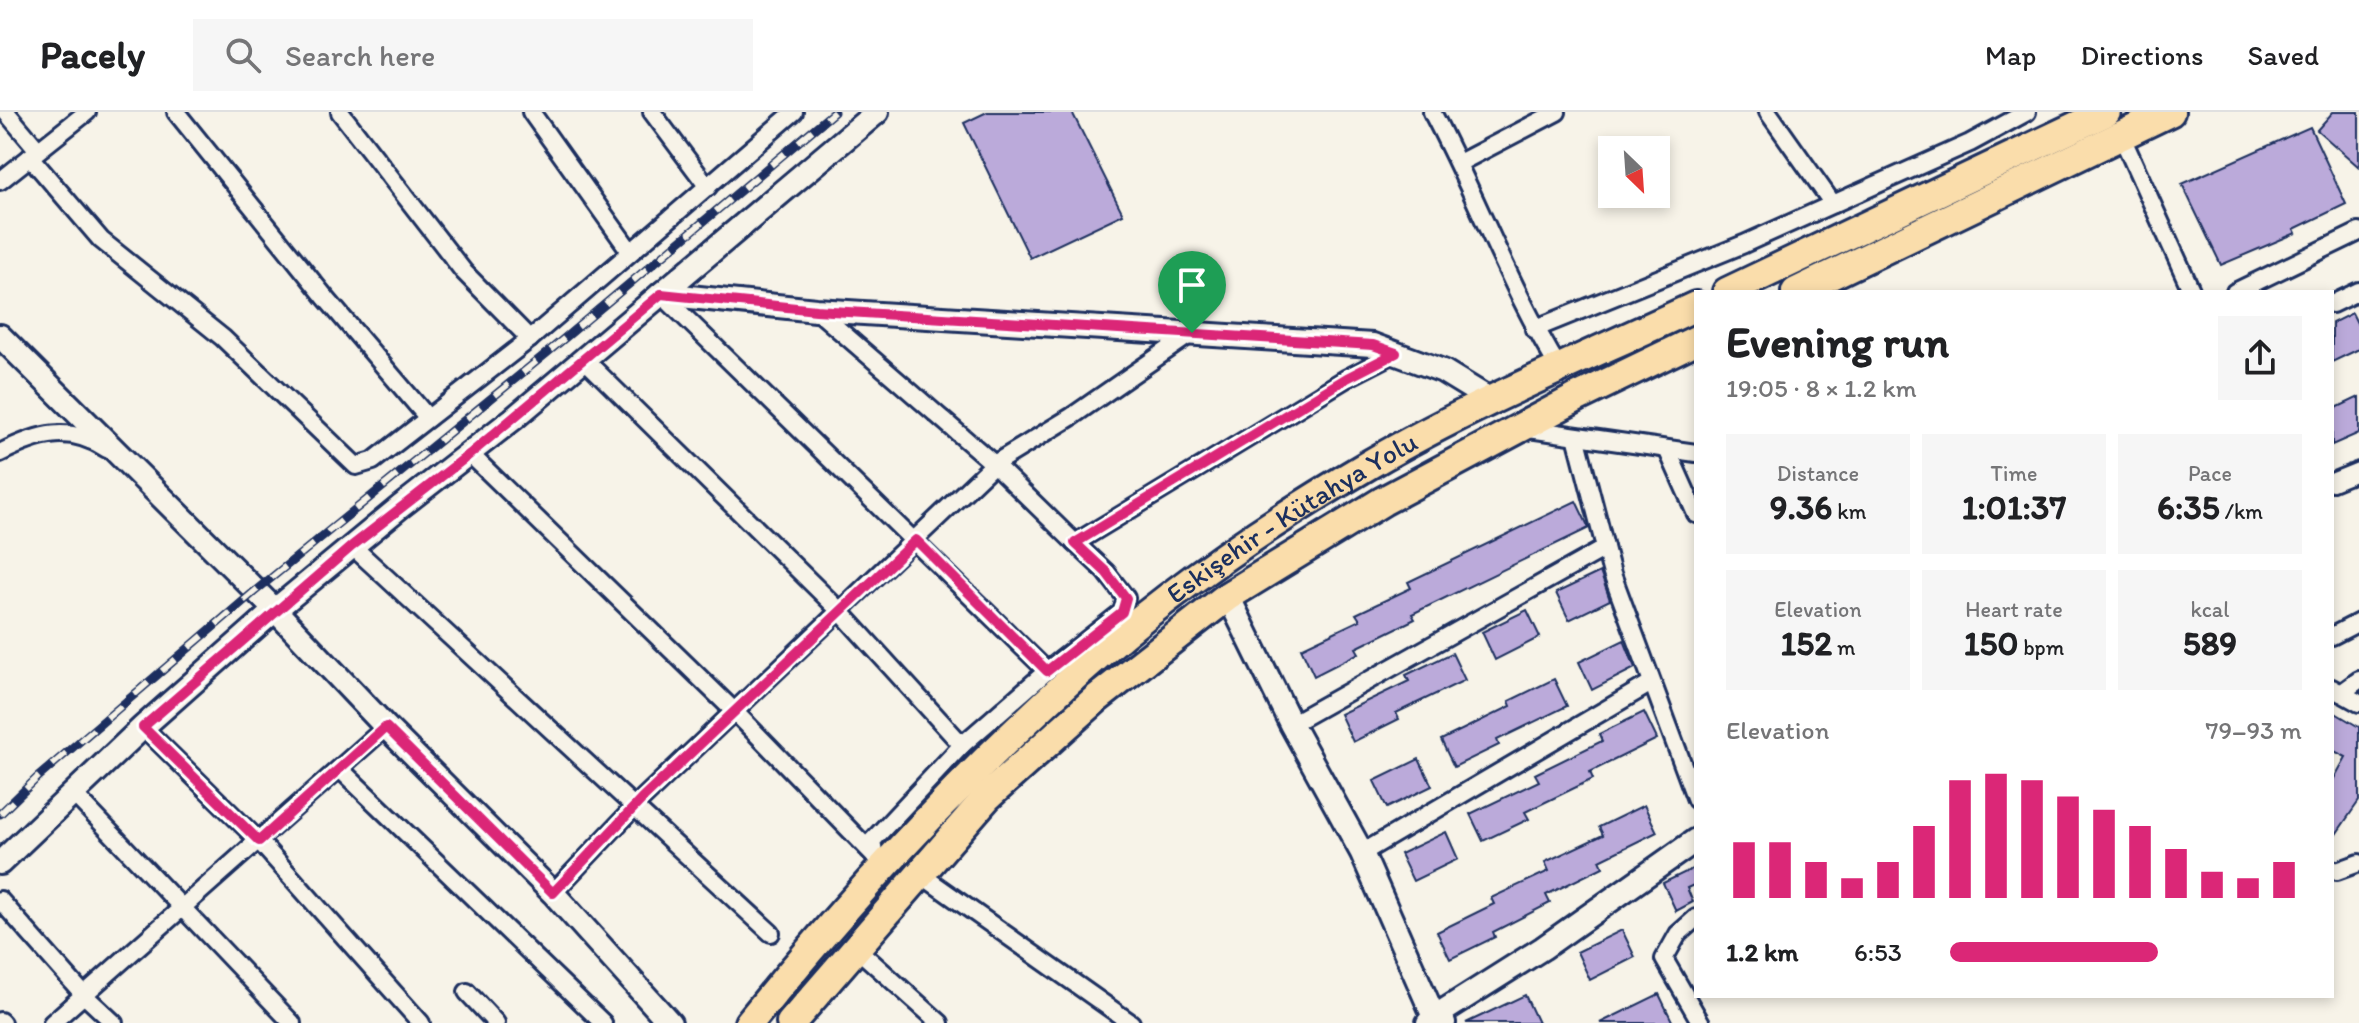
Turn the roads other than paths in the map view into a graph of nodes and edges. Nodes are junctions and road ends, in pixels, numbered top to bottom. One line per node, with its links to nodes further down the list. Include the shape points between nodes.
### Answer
1 (6, 112): 15 (street)
2 (87, 112): 15 (street)
3 (176, 112): 40 (street)
4 (340, 112): 34 (street, via 464,272)
5 (531, 112): 21 (street)
6 (652, 112): 18 (street)
7 (794, 112): 18 (street)
8 (877, 112): 27 (street)
9 (1432, 112): 16 (street)
10 (1557, 112): 16 (street)
11 (1768, 112): 19 (street)
12 (2027, 112): 19 (street)
13 (2170, 112): 14 (highway)
14 (2113, 124): 22 (highway); 23 (highway); 24 (street)
15 (34, 153): 17 (street); 40 (street, via 101,240 223,338 356,466 373,461)
16 (1459, 163): 31 (street)
17 (0, 181)
18 (708, 187): 21 (street)
19 (1833, 204): 31 (street)
20 (2359, 232): 25 (street)
21 (630, 251): 34 (street)
22 (1732, 290)
23 (1800, 290)
24 (2191, 290)
25 (2239, 290)
26 (2359, 291): 28 (street)
27 (661, 294): 30 (street); 37 (street); 52 (street)
28 (2334, 303)
29 (1694, 307): 38 (highway, Eskişehir - Kütahya Yolu)
30 (816, 310): 32 (street); 48 (street)
31 (1534, 329): 38 (street)
32 (1192, 333): 36 (street, via 1373,345); 48 (street)
33 (0, 336): 47 (street)
34 (530, 339): 40 (street)
35 (1694, 341): 41 (highway, Eskişehir - Kütahya Yolu)
36 (1396, 353): 39 (street, via 1443,371); 53 (street)
37 (583, 358): 46 (street); 58 (street)
38 (1560, 370): 39 (highway, Eskişehir - Kütahya Yolu)
39 (1492, 401): 78 (highway, Eskişehir - Kütahya Yolu, via 1371,463 1167,598 1050,697)
40 (428, 418)
41 (1520, 428): 42 (street); 56 (highway, Eskişehir - Kütahya Yolu, via 1383,501)
42 (1576, 436): 43 (street); 55 (street)
43 (1667, 449): 45 (street); 51 (street)
44 (0, 453): 47 (street, via 61,432 92,440)
45 (1694, 453)
46 (470, 454): 54 (street); 66 (street)
47 (123, 459): 57 (street)
48 (994, 464): 52 (street); 53 (street)
49 (2359, 471): 50 (street)
50 (2334, 481)
51 (1694, 510)
52 (916, 540): 58 (street); 61 (street)
53 (1075, 543): 61 (street, via 1126,598 1122,612)
54 (352, 546): 57 (street); 74 (street)
55 (1605, 548): 63 (street); 67 (street)
56 (1228, 596): 67 (street); 82 (highway, Eskişehir - Kütahya Yolu, via 1074,718 987,797)
57 (275, 610): 68 (street); 69 (street)
58 (841, 612): 66 (street); 70 (street)
59 (2359, 622): 60 (street)
60 (2334, 635)
61 (1047, 671): 70 (street)
62 (2359, 680): 64 (street)
63 (1651, 683): 72 (street); 77 (street)
64 (2336, 690): 65 (street)
65 (2359, 703)
66 (735, 712): 74 (street); 78 (street)
67 (1291, 724): 77 (street)
68 (143, 727): 73 (street); 75 (street)
69 (386, 727): 71 (street); 83 (street)
70 (962, 745): 78 (street, via 872,841)
71 (340, 769): 75 (street); 97 (street)
72 (1694, 793)
73 (74, 794): 79 (street); 85 (street)
74 (636, 806): 83 (street); 87 (street)
75 (259, 841): 85 (street); 95 (street)
76 (1694, 841): 91 (street)
77 (1362, 853): 91 (street)
78 (877, 860): 99 (highway, Eskişehir - Kütahya Yolu)
79 (0, 863)
80 (2359, 863): 81 (street)
81 (2334, 870)
82 (920, 874): 88 (highway, Eskişehir - Kütahya Yolu); 102 (street)
83 (553, 893): 98 (street)
84 (0, 900): 90 (street)
85 (182, 909): 90 (street); 94 (street)
86 (1694, 920): 103 (street, via 1678,934 1664,959)
87 (771, 933)
88 (855, 947): 100 (highway, Eskişehir - Kütahya Yolu); 101 (street)
89 (467, 992): 96 (street)
90 (84, 995): 92 (street); 93 (street)
91 (1435, 1021)
92 (52, 1023)
93 (114, 1023)
94 (292, 1023)
95 (421, 1023)
96 (496, 1023)
97 (603, 1023)
98 (670, 1023)
99 (749, 1023)
100 (791, 1023)
101 (940, 1023)
102 (1131, 1023)
103 (1701, 1023)

